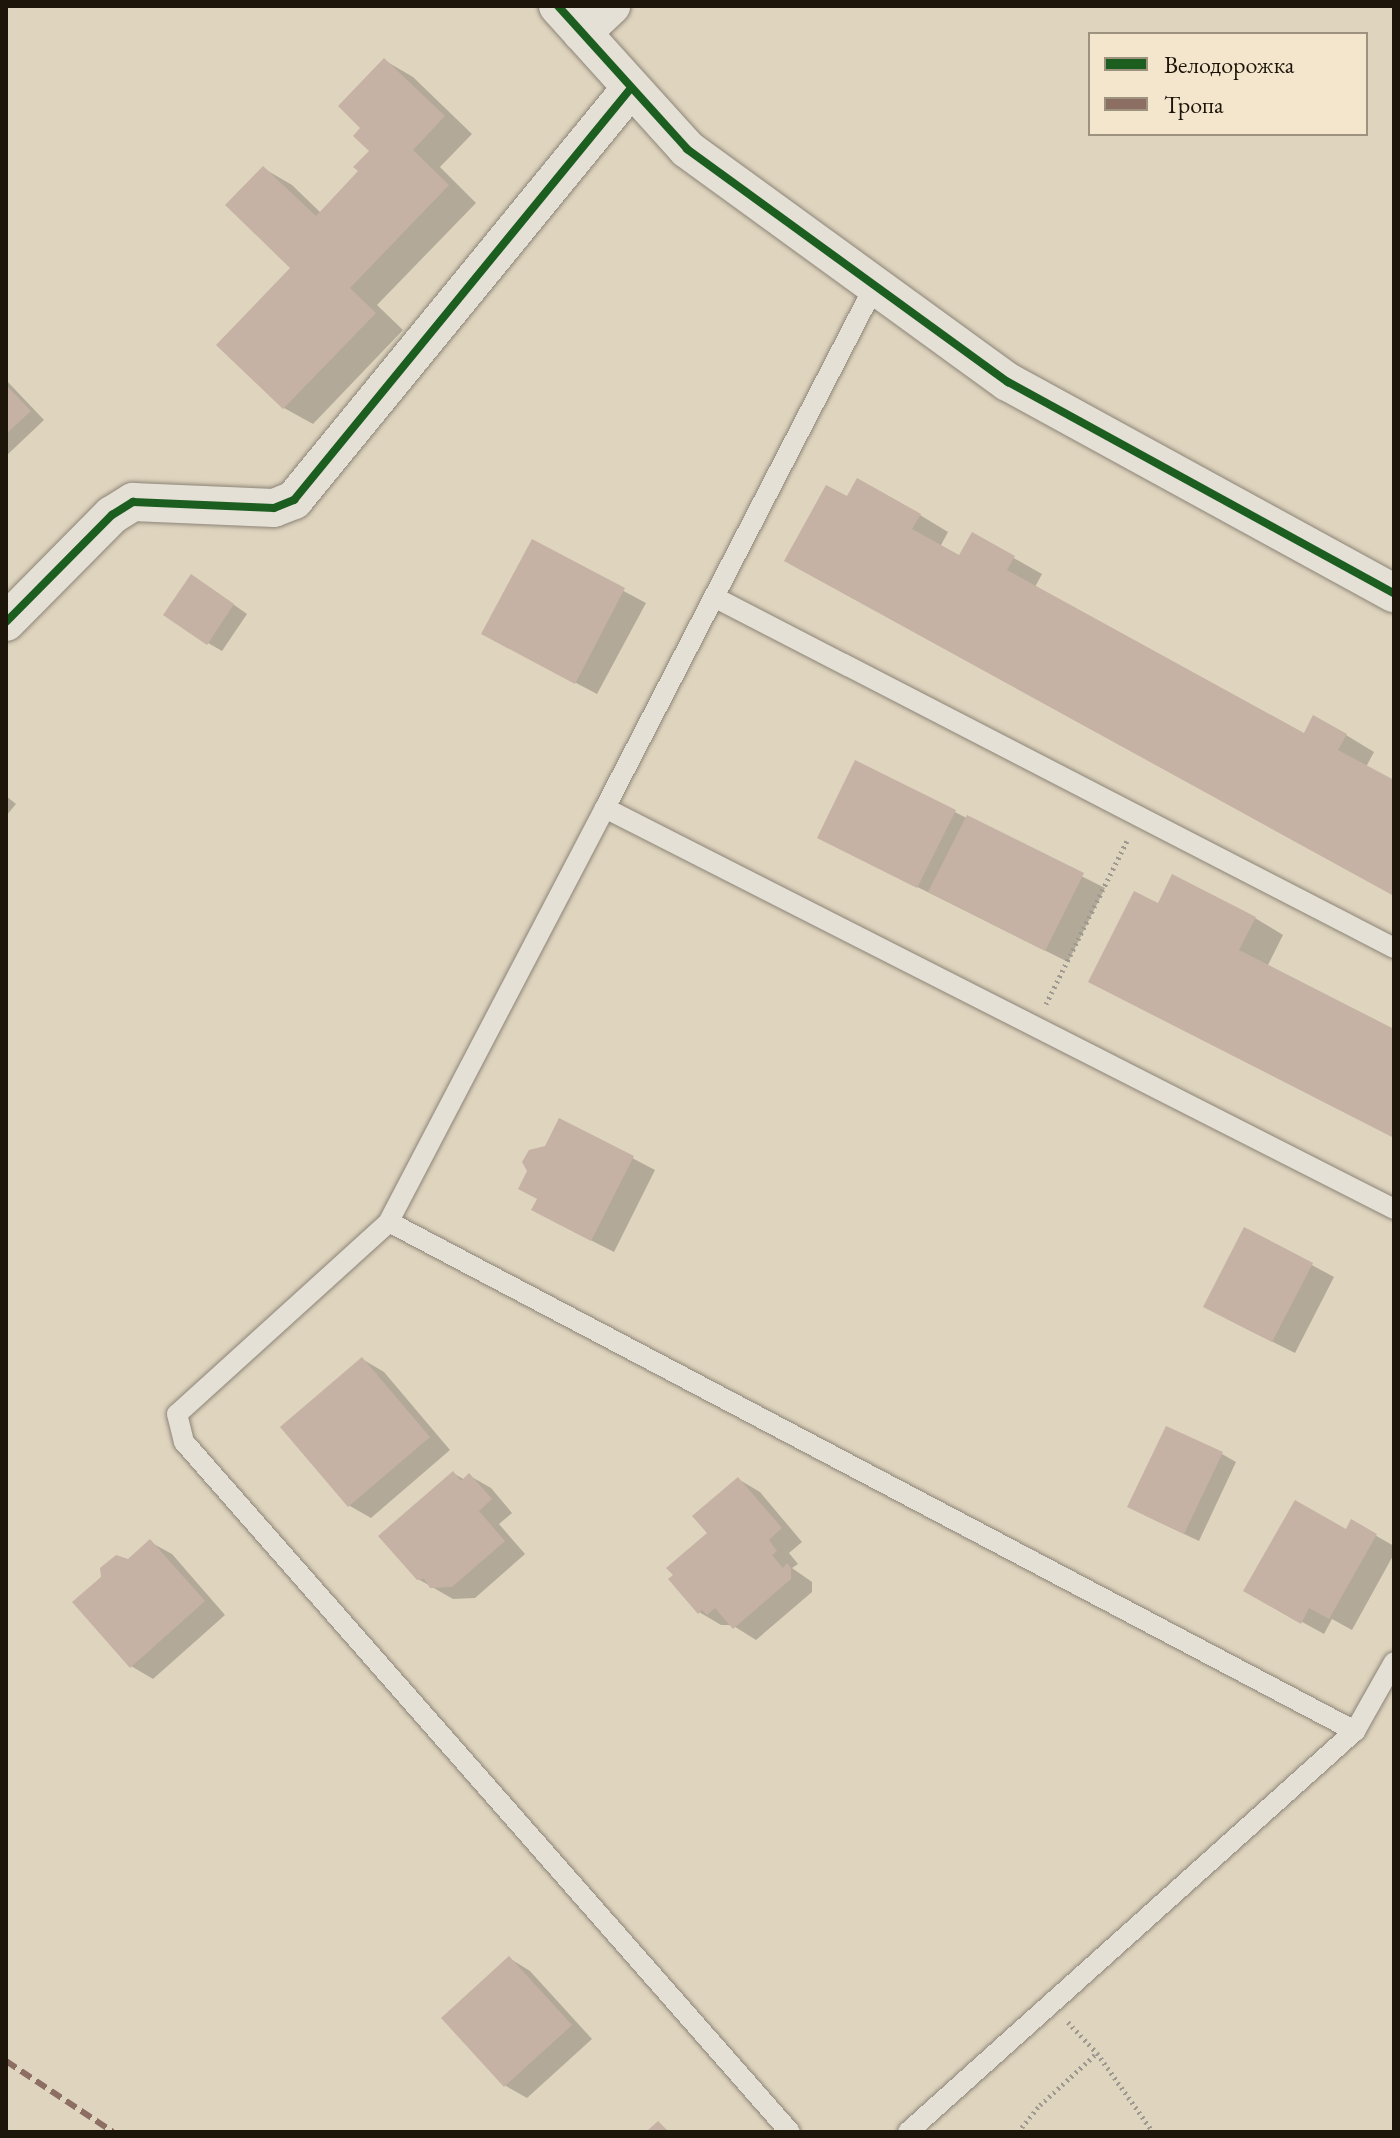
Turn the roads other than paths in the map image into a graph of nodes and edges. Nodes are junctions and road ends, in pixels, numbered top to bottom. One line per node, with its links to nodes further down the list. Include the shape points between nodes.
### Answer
1 (611, 6): 2 (street)
2 (570, 20): 3 (street)
3 (631, 88): 4 (street, via 687,149); 7 (street, via 294,500 274,508 133,502 112,515)
4 (875, 285): 5 (street, via 1008,382); 6 (lane)
5 (1394, 593)
6 (714, 597): 8 (lane); 9 (lane)
7 (6, 622)
8 (605, 808): 10 (lane); 11 (lane)
9 (1394, 948)
10 (1394, 1209)
11 (389, 1222): 13 (lane); 14 (lane, via 177,1414 184,1442)
12 (1394, 1662): 13 (lane)
13 (1355, 1731): 15 (lane)
14 (790, 2132)
15 (908, 2132)

